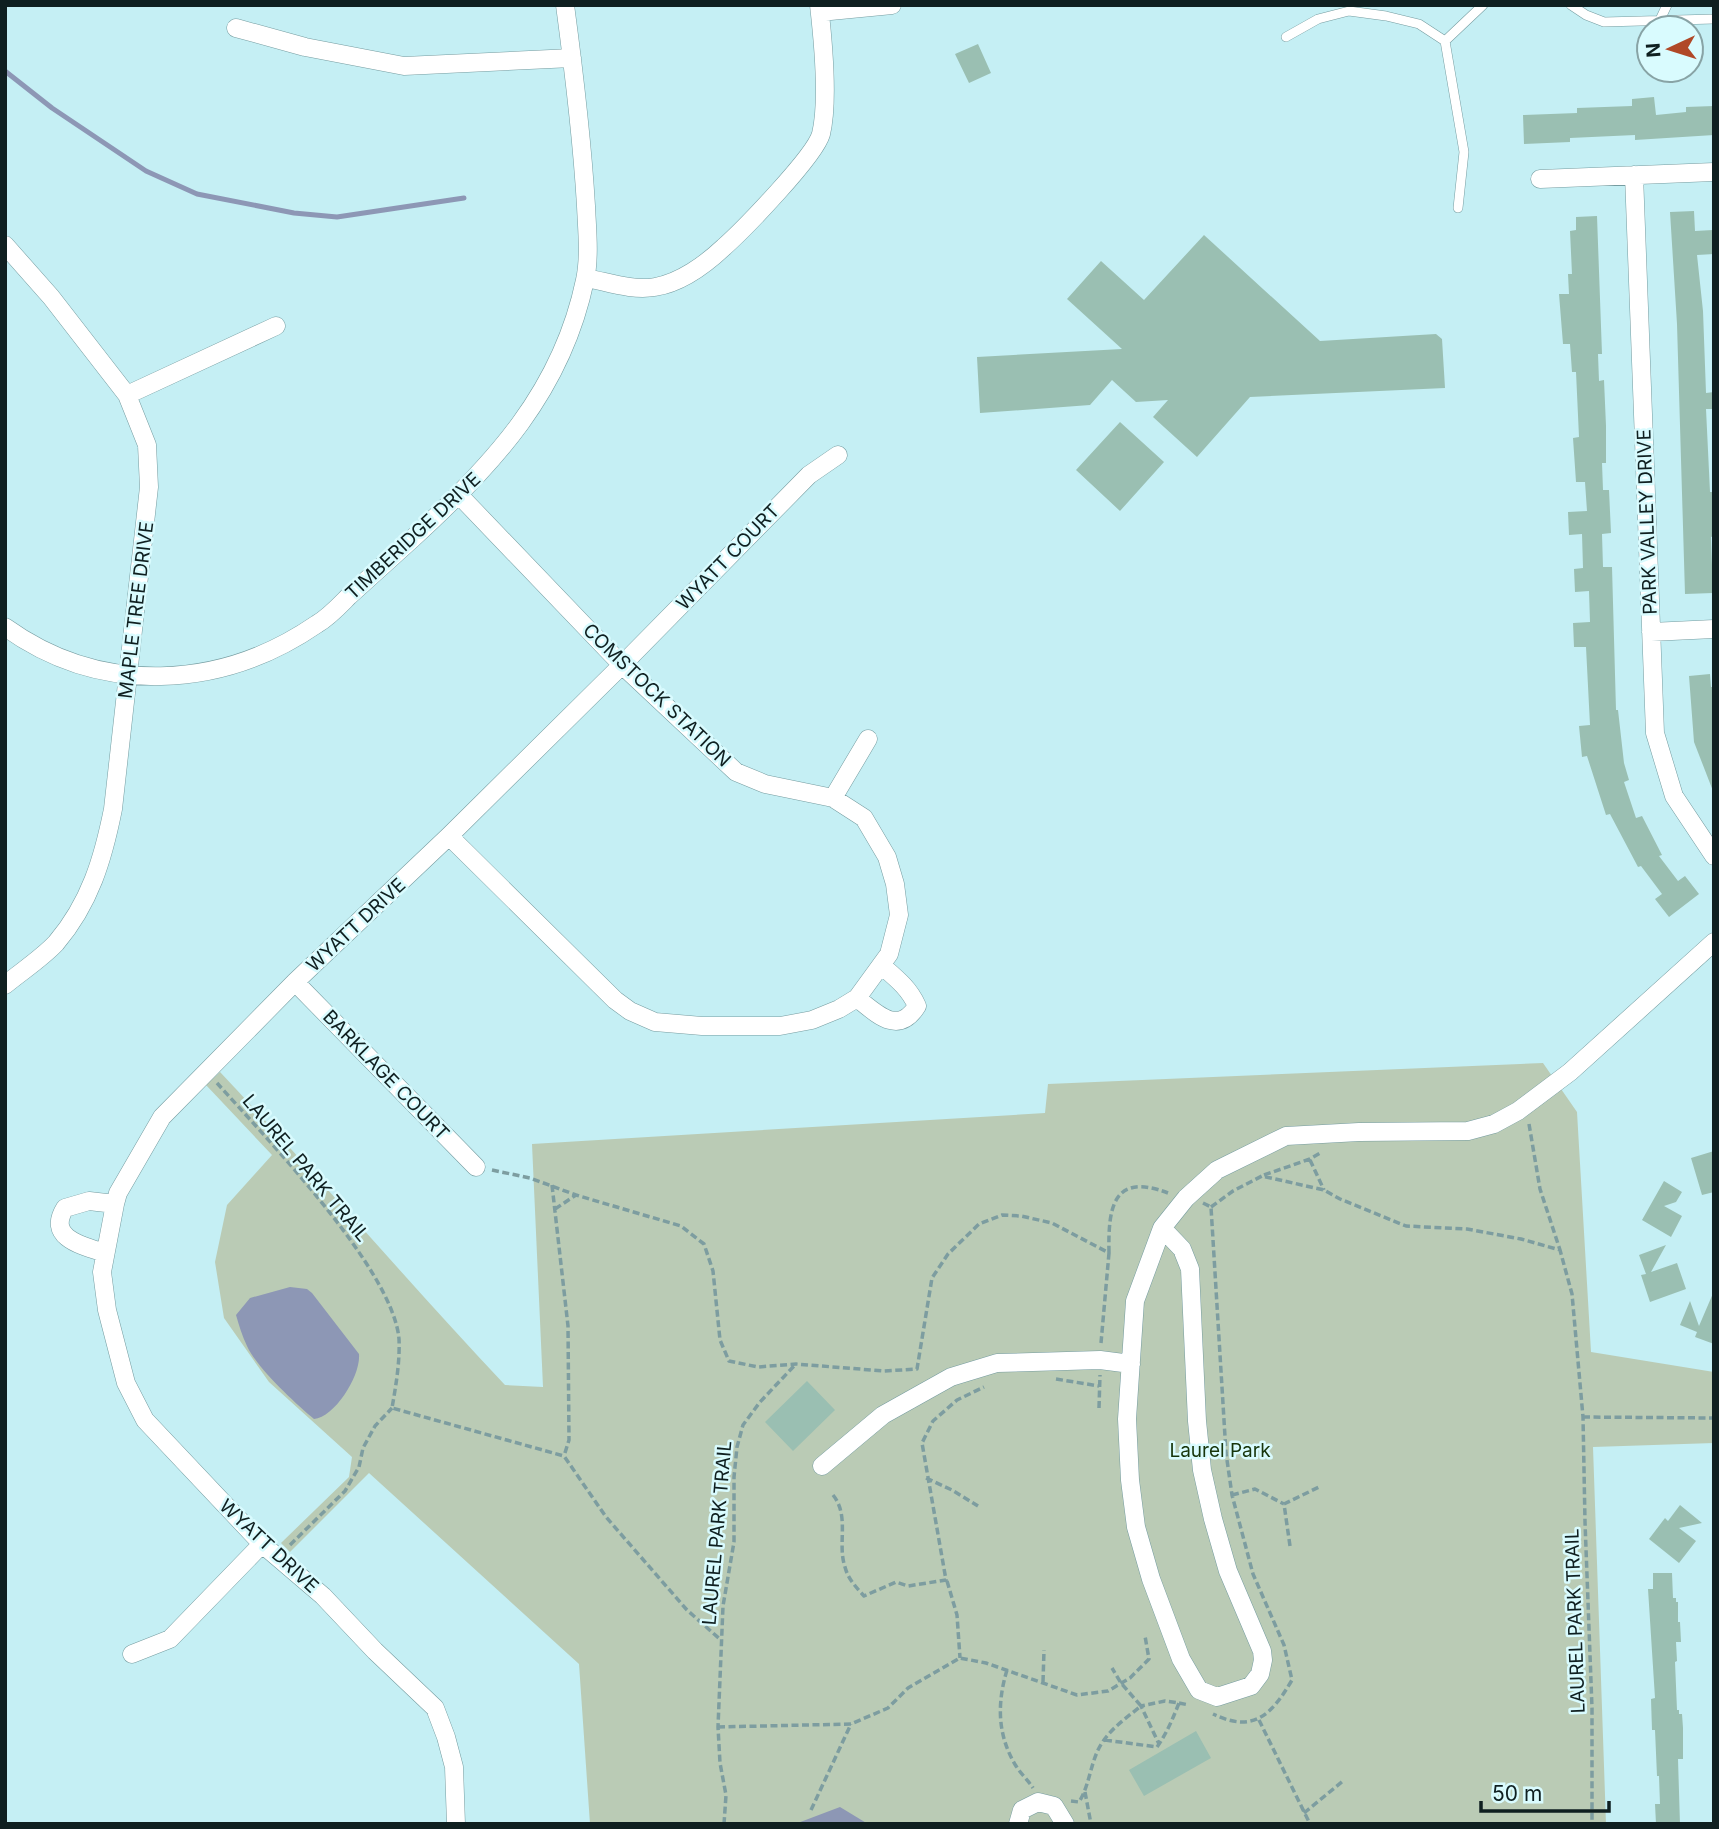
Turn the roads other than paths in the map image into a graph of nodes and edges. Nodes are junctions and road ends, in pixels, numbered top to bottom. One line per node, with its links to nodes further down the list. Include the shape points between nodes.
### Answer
1 (565, 5): 10 (street, TIMBERIDGE DRIVE)
2 (892, 5): 5 (street)
3 (1483, 5): 9 (lane)
4 (1571, 5): 6 (lane, via 1604,22)
5 (820, 9): 16 (street, via 826,110 820,137 807,159 724,248 677,280 637,288)
6 (1635, 22)
7 (236, 28): 10 (street, via 404,66)
8 (1286, 37): 9 (lane, via 1318,19 1349,11 1419,23)
9 (1445, 41): 14 (lane, via 1464,152)
10 (572, 58): 16 (street, TIMBERIDGE DRIVE, via 583,151)
11 (1714, 172): 12 (street)
12 (1634, 174): 13 (street); 23 (street, PARK VALLEY DRIVE)
13 (1540, 179)
14 (1458, 208)
15 (5, 245): 18 (street, MAPLE TREE DRIVE)
16 (586, 278): 20 (street, TIMBERIDGE DRIVE, via 545,388 522,424)
17 (276, 326): 18 (street)
18 (127, 395): 25 (street, MAPLE TREE DRIVE, via 147,445 149,487)
19 (838, 455): 24 (street, WYATT COURT, via 809,475)
20 (460, 496): 24 (street, COMSTOCK STATION); 25 (street, TIMBERIDGE DRIVE, via 320,623 288,643 254,660 206,673)
21 (5, 627): 25 (street, TIMBERIDGE DRIVE, via 34,647 65,660)
22 (1714, 629): 23 (street)
23 (1651, 632): 29 (street, PARK VALLEY DRIVE, via 1655,733 1674,796)
24 (622, 665): 27 (street, COMSTOCK STATION, via 736,772 765,784); 28 (street, WYATT DRIVE)
25 (128, 676): 33 (street, MAPLE TREE DRIVE, via 113,809 91,890 55,944)
26 (868, 739): 27 (street)
27 (833, 798): 31 (street, COMSTOCK STATION, via 863,818 891,870 899,915 889,954)
28 (449, 836): 32 (street, WYATT DRIVE); 34 (street, COMSTOCK STATION, via 615,1000 655,1021 780,1026 812,1020)
29 (1714, 856)
30 (1714, 942): 37 (street, via 1570,1072 1494,1124 1468,1131 1286,1136 1217,1170)
31 (881, 965): 34 (street, COMSTOCK STATION); 34 (street, via 913,997 918,1006 911,1017 890,1020)
32 (295, 982): 35 (street, BARKLAGE COURT); 36 (street, WYATT DRIVE, via 162,1117)
33 (5, 985)
34 (857, 998)
35 (476, 1167)
36 (115, 1204): 38 (street, WYATT DRIVE); 38 (street, via 89,1201 65,1208 59,1223 64,1235 76,1244)
37 (1162, 1228): 39 (street, via 1135,1301); 39 (street, via 1182,1249 1190,1269 1202,1471 1228,1571 1262,1650 1260,1674 1251,1686 1235,1693 1217,1697 1199,1690 1181,1659 1151,1579 1136,1527 1130,1480)
38 (105, 1254): 41 (street, WYATT DRIVE, via 102,1272 110,1322 126,1382 145,1420)
39 (1130, 1364): 40 (street, via 1100,1360 997,1363 950,1377 883,1415)
40 (822, 1465)
41 (262, 1544): 42 (street, via 170,1639); 43 (street, WYATT DRIVE, via 323,1596 435,1708 454,1768)
42 (132, 1654)
43 (456, 1824)
44 (1018, 1824): 45 (street, via 1022,1810 1038,1802 1054,1806)
45 (1065, 1824)

